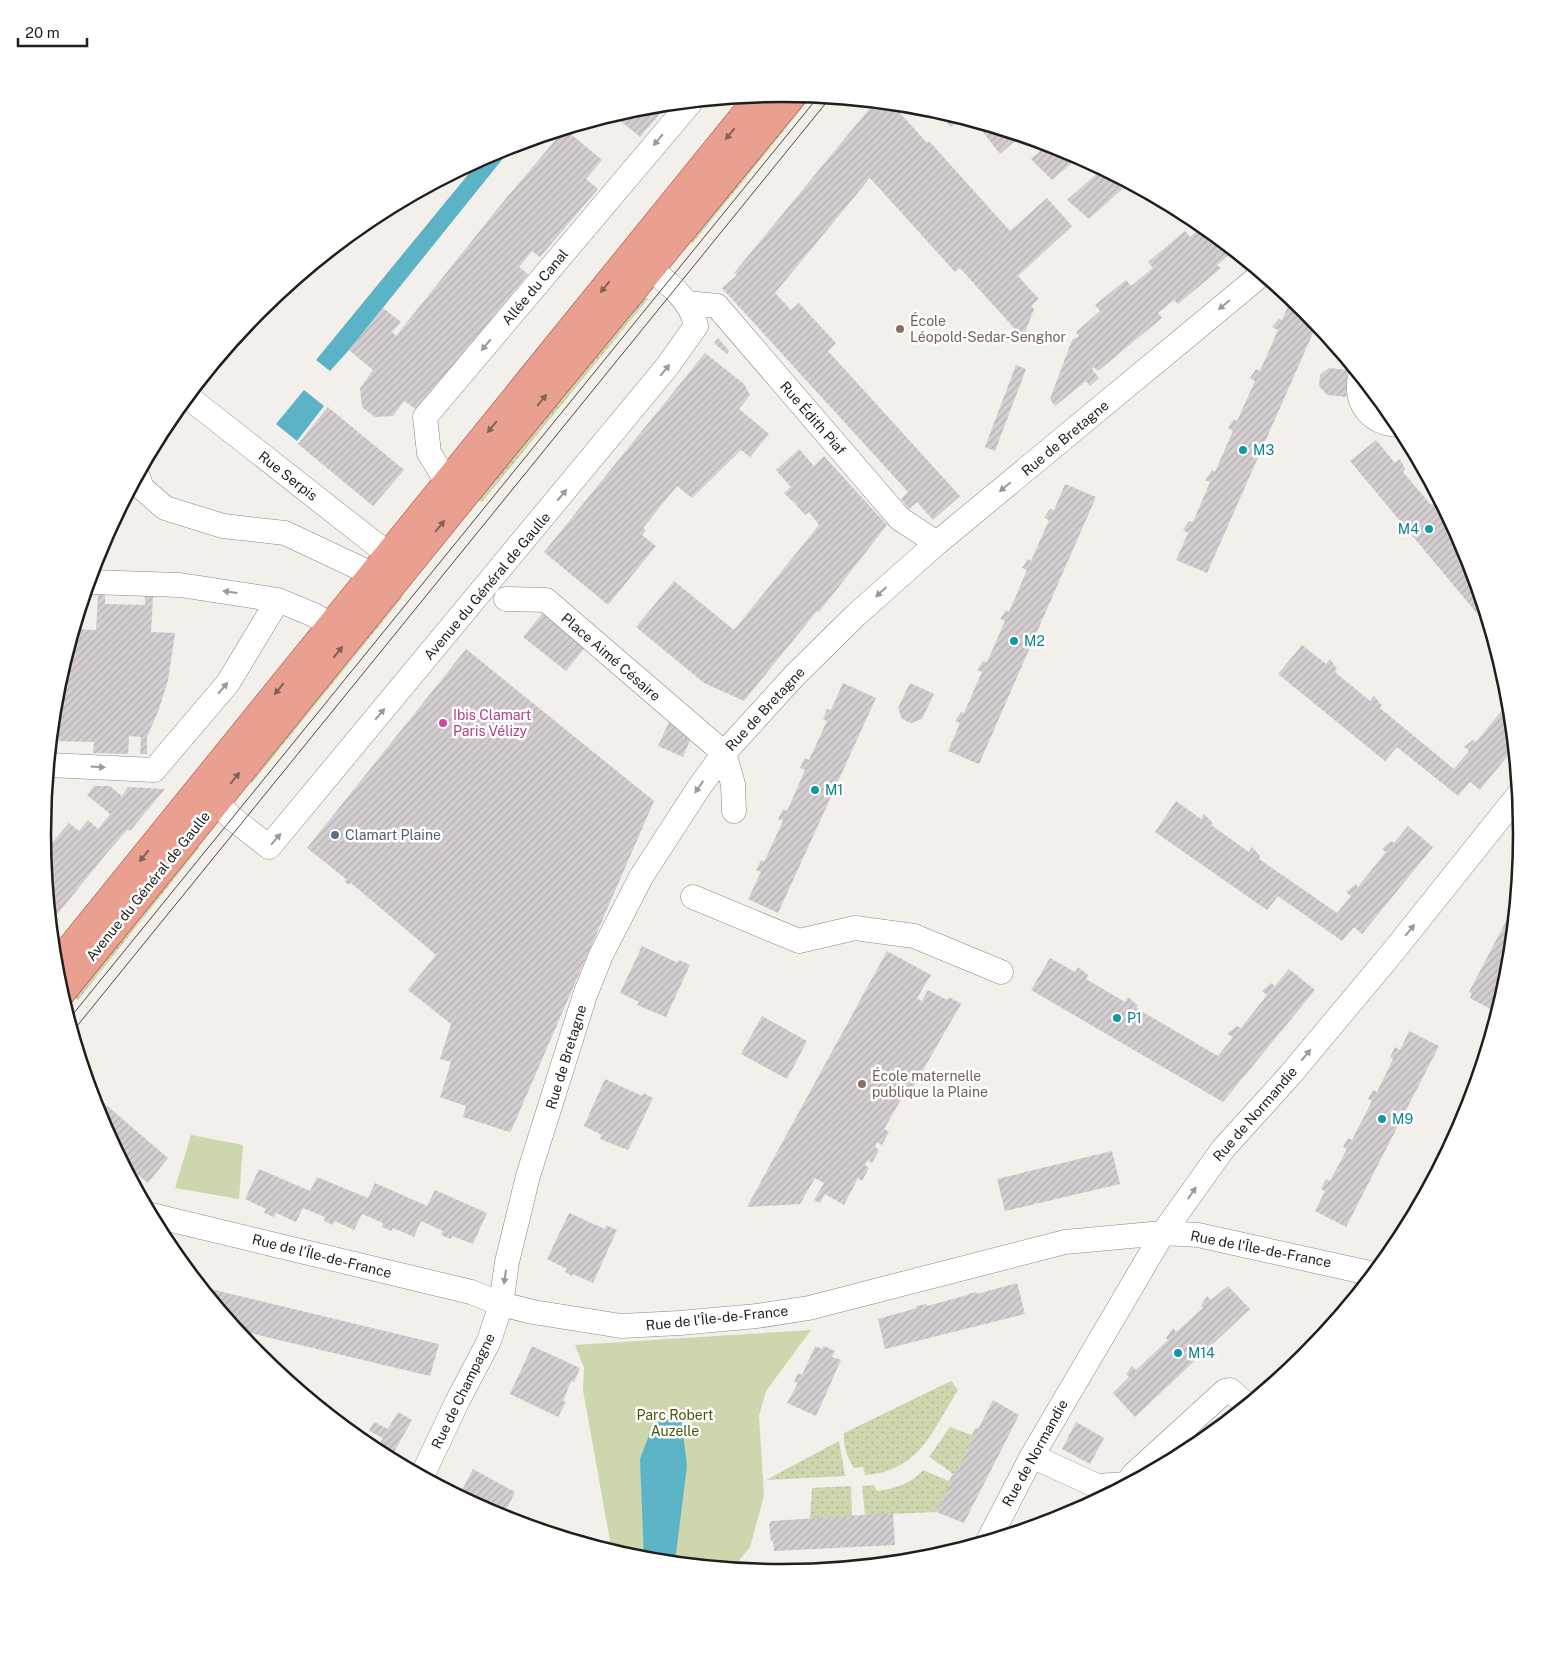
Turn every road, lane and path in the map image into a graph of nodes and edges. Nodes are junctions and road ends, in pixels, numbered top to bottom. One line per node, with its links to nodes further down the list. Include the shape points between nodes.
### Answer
1 (786, 102): 4 (main road, Avenue du Général de Gaulle)
2 (755, 103): 4 (main road, Avenue du Général de Gaulle, one-way to 4)
3 (685, 109): 10 (street, Allée du Canal, one-way to 10, via 426,417 429,453)
4 (641, 262): 6 (street, Avenue du Général de Gaulle); 10 (main road, Avenue du Général de Gaulle, one-way to 10); 20 (main road, Avenue du Général de Gaulle, one-way to 4)
5 (1258, 278): 12 (street, Rue de Bretagne, one-way to 12)
6 (687, 303): 12 (street, Rue Édith Piaf, via 717,306 900,518); 20 (street, Avenue du Général de Gaulle, one-way to 6, via 269,847 680,351 696,326 694,313)
7 (1360, 384): 9 (street, via 1359,396 1367,411 1379,421)
8 (193, 401): 13 (street, Rue Serpis)
9 (1388, 423)
10 (447, 482): 13 (main road, Avenue du Général de Gaulle)
11 (141, 484): 13 (street, via 165,508 222,526 285,533)
12 (937, 543): 18 (street, Rue de Bretagne, one-way to 18)
13 (380, 564): 17 (main road, Avenue du Général de Gaulle)
14 (96, 582): 16 (street, one-way to 14, via 180,585)
15 (506, 599): 18 (street, Place Aimé Césaire, via 546,600)
16 (278, 600): 17 (street); 19 (street, one-way to 16, via 154,770 228,683)
17 (331, 625): 20 (main road, Avenue du Général de Gaulle, one-way to 20)
18 (716, 746): 22 (street, via 733,784); 30 (street, Rue de Bretagne, one-way to 30, via 641,877 598,963 578,1012 528,1176 507,1262)
19 (55, 765)
20 (208, 794): 24 (main road, Avenue du Général de Gaulle, one-way to 24); 26 (main road, Avenue du Général de Gaulle)
21 (1513, 802): 28 (street, Rue de Normandie, one-way to 21, via 1223,1149 1392,953)
22 (734, 811)
23 (693, 897): 25 (street, via 799,941 854,928 914,936)
24 (62, 959)
25 (1001, 972)
26 (67, 985)
27 (160, 1217): 30 (street, Rue de l'Île-de-France, via 471,1292)
28 (1163, 1233): 29 (street, Rue de l'Île-de-France, via 1198,1234); 30 (street, Rue de l'Île-de-France, via 1065,1242 809,1308 757,1316 621,1326); 32 (street, Rue de Normandie)
29 (1368, 1273)
30 (501, 1304): 33 (street, Rue de Champagne, via 490,1341)
31 (1243, 1402): 34 (street, via 1234,1392 1225,1391)
32 (1032, 1456): 35 (street, via 1097,1486); 36 (street, Rue de Normandie)
33 (424, 1471)
34 (1134, 1475)
35 (1114, 1485)
36 (992, 1534)

